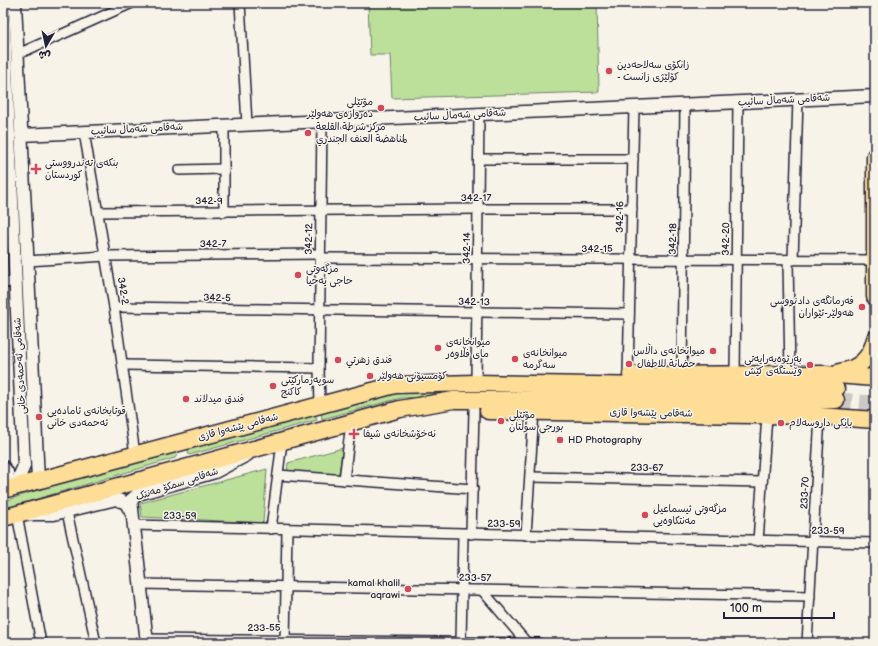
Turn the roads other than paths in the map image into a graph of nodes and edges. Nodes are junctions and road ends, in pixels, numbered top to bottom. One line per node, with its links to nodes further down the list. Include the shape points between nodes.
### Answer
1 (3, 3): 12 (main road, شەقامی ئەحمەدی خانی)
2 (15, 3): 5 (main road, شەقامی ئەحمەدی خانی)
3 (132, 3): 5 (street)
4 (240, 3): 14 (street)
5 (18, 54): 17 (main road, شەقامی ئەحمەدی خانی)
6 (875, 96): 7 (main road, شەقامی شەماڵ سائیب)
7 (798, 99): 8 (main road, شەقامی شەماڵ سائیب); 36 (street)
8 (738, 102): 9 (main road, شەقامی شەماڵ سائیب); 35 (street, 342-20)
9 (685, 104): 10 (main road, شەقامی شەماڵ سائیب); 34 (street, 342-18)
10 (634, 107): 11 (main road, شەقامی شەماڵ سائیب); 20 (street, 342-16)
11 (480, 114): 13 (main road, شەقامی شەماڵ سائیب); 19 (street, 342-14)
12 (6, 118): 23 (main road, شەقامی ئەحمەدی خانی)
13 (322, 121): 14 (main road, شەقامی شەماڵ سائیب); 26 (street, 342-12)
14 (247, 124): 15 (main road, شەقامی شەماڵ سائیب)
15 (224, 126): 16 (main road, شەقامی شەماڵ سائیب); 21 (street)
16 (84, 132): 17 (main road, شەقامی شەماڵ سائیب); 27 (street, 342-2)
17 (21, 135): 38 (main road, شەقامی ئەحمەدی خانی)
18 (875, 156): 37 (highway)
19 (479, 159): 20 (street); 24 (street, 342-14)
20 (633, 159): 25 (street, 342-16)
21 (224, 169): 22 (street); 28 (street)
22 (179, 170)
23 (7, 174): 29 (main road, شەقامی ئەحمەدی خانی)
24 (478, 209): 25 (street, 342-17); 26 (street, 342-17); 32 (street, 342-14)
25 (632, 209): 33 (street, 342-16)
26 (321, 210): 28 (street, 342-9); 31 (street, 342-12)
27 (98, 212): 28 (street, 342-9); 30 (street, 342-2)
28 (224, 212)
29 (8, 229): 39 (main road, شەقامی ئەحمەدی خانی)
30 (106, 256): 31 (street, 342-7); 38 (street, 342-7); 42 (street, 342-2)
31 (320, 256): 32 (street, 342-15); 43 (street, 342-12)
32 (478, 259): 33 (street, 342-15); 44 (street, 342-14)
33 (630, 260): 34 (street, 342-15); 45 (street, 342-16)
34 (683, 260): 35 (street, 342-15); 49 (street, 342-18)
35 (736, 260): 36 (street, 342-15); 54 (street, 342-20)
36 (791, 260): 37 (street, 342-15); 50 (street)
37 (874, 260): 41 (highway)
38 (27, 261): 77 (main road, شەقامی ئەحمەدی خانی)
39 (16, 280): 40 (street); 80 (main road, شەقامی ئەحمەدی خانی, via 24,466)
40 (3, 284)
41 (875, 297)
42 (114, 307): 43 (street, 342-5); 47 (street, 342-2)
43 (319, 311): 44 (street, 342-13); 48 (street, 342-12)
44 (477, 313): 45 (street, 342-13); 56 (street, 342-14)
45 (629, 314): 52 (street, 342-16)
46 (875, 339): 51 (highway, via 869,354 858,366 851,370)
47 (123, 364): 48 (street); 72 (street, 342-2)
48 (319, 368): 58 (street, 342-12)
49 (682, 374): 52 (highway, شەقامی پێشەوا قازی); 54 (highway, شەقامی پێشەوا قازی)
50 (790, 374): 51 (highway, شەقامی پێشەوا قازی); 54 (highway, شەقامی پێشەوا قازی)
51 (817, 374): 53 (highway, شەقامی پێشەوا قازی); 63 (highway, via 842,381 845,402 842,408 837,411)
52 (628, 375): 56 (highway, شەقامی پێشەوا قازی, via 515,377)
53 (850, 375): 55 (highway, شەقامی پێشەوا قازی); 57 (highway)
54 (735, 376)
55 (875, 378)
56 (476, 383): 58 (highway, شەقامی پێشەوا قازی, via 395,385); 59 (highway, شەقامی پێشەوا قازی, via 836,394 454,400)
57 (875, 383)
58 (320, 405): 70 (highway, شەقامی پێشەوا قازی)
59 (427, 405): 60 (highway, شەقامی پێشەوا قازی); 67 (highway, شەقامی پێشەوا قازی, via 400,409)
60 (474, 410): 61 (highway, شەقامی پێشەوا قازی); 81 (street)
61 (534, 411): 63 (highway, شەقامی پێشەوا قازی); 76 (street)
62 (875, 414): 65 (highway)
63 (771, 416): 64 (highway, شەقامی پێشەوا قازی); 79 (street)
64 (820, 416): 65 (highway, شەقامی پێشەوا قازی); 90 (street, 233-70)
65 (852, 418): 66 (highway, شەقامی پێشەوا قازی); 68 (highway, via 865,422)
66 (875, 420)
67 (351, 423): 69 (highway, شەقامی پێشەوا قازی); 78 (street)
68 (875, 432)
69 (282, 442): 71 (highway, شەقامی پێشەوا قازی); 75 (street)
70 (165, 446): 72 (highway, شەقامی پێشەوا قازی); 74 (highway, via 177,447 183,453 182,465)
71 (256, 449): 74 (highway, شەقامی پێشەوا قازی); 84 (main road, شەقامی سمکۆ مەنتک, via 215,472 135,495 131,500)
72 (135, 454): 77 (highway, شەقامی پێشەوا قازی)
73 (3, 467): 80 (main road, via 8,472)
74 (174, 471): 83 (highway, شەقامی پێشەوا قازی)
75 (278, 475): 78 (street); 85 (street)
76 (530, 477): 79 (street, 233-67); 88 (street)
77 (38, 480): 80 (highway, شەقامی پێشەوا قازی)
78 (344, 480): 81 (street)
79 (762, 482): 89 (street)
80 (9, 488)
81 (473, 489): 87 (street)
82 (67, 512): 83 (main road, شەقامی سمکۆ مەنتک); 84 (main road, شەقامی سمکۆ مەنتک, via 116,499 126,503); 101 (street)
83 (13, 515): 100 (street)
84 (132, 519): 85 (street, 233-59); 92 (main road, شەقامی سمکۆ مەنتک)
85 (271, 529): 86 (street, 233-59)
86 (287, 529): 87 (street, 233-59); 93 (street)
87 (467, 534): 88 (street, 233-59); 94 (street)
88 (526, 535): 89 (street, 233-59)
89 (758, 541): 90 (street, 233-59)
90 (813, 542): 91 (street, 233-59); 96 (street, 233-70)
91 (875, 543)
92 (140, 584): 93 (street, 233-57); 97 (main road, شەقامی سمکۆ مەنتک)
93 (287, 586): 94 (street, 233-57); 98 (street)
94 (462, 589): 95 (street, 233-57); 102 (street)
95 (482, 590): 96 (street, 233-57); 99 (street)
96 (810, 596): 104 (street, 233-70)
97 (147, 641): 98 (street, 233-55)
98 (285, 641): 102 (street, 233-55)
99 (526, 642): 102 (street, 233-55); 103 (street, 233-55)
100 (41, 643)
101 (96, 643)
102 (461, 643)
103 (539, 643)
104 (807, 643)

